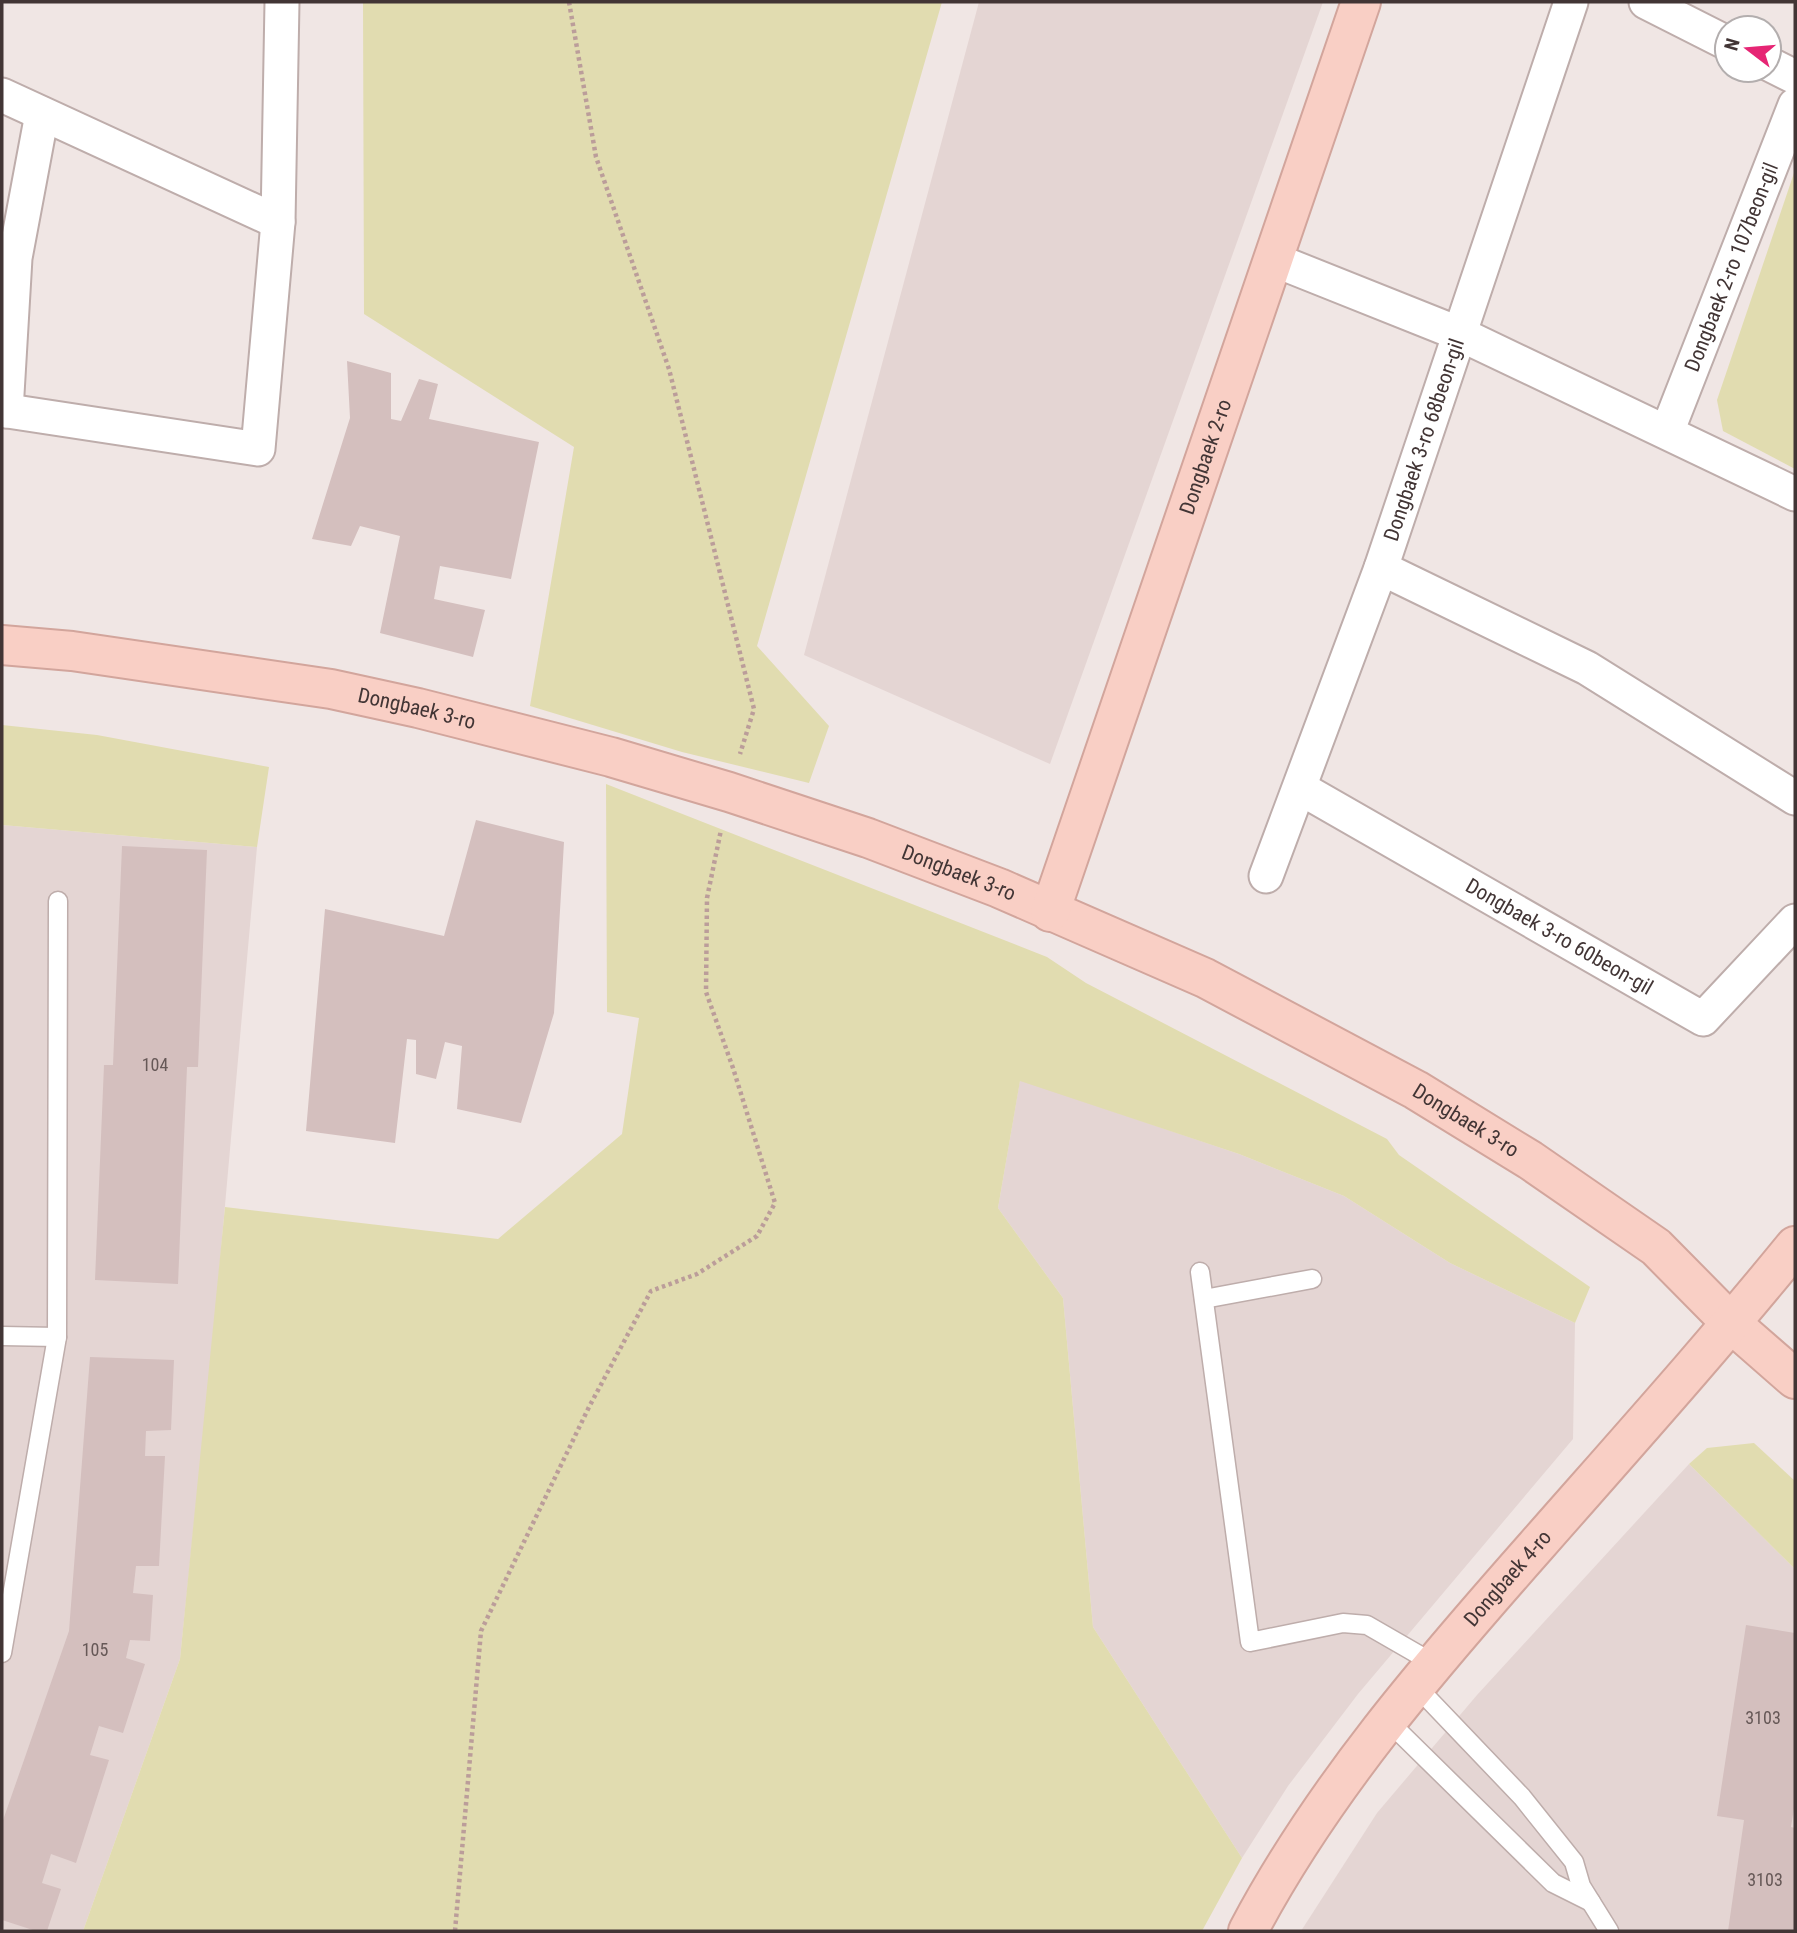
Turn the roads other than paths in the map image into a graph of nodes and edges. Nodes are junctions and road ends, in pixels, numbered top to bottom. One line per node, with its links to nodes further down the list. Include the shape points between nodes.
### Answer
1 (282, 2): 9 (street)
2 (1361, 2): 10 (street, Dongbaek 2-ro)
3 (1571, 2): 11 (street, Dongbaek 3-ro 68beon-gil)
4 (1646, 2): 5 (street)
5 (1713, 36)
6 (2, 95): 8 (street)
7 (1795, 105): 13 (street, Dongbaek 2-ro 107beon-gil)
8 (42, 114): 9 (street); 12 (street, via 15,258)
9 (278, 222): 12 (street, via 258,449)
10 (1272, 259): 11 (street); 21 (street, Dongbaek 2-ro)
11 (1460, 334): 13 (street); 15 (street, Dongbaek 3-ro 68beon-gil)
12 (4, 411)
13 (1667, 432): 14 (street)
14 (1795, 494)
15 (1381, 568): 17 (street, Dongbaek 3-ro 68beon-gil); 18 (street, via 1587,668)
16 (2, 645): 21 (street, Dongbaek 3-ro, via 331,689 611,757 869,838)
17 (1300, 788): 19 (street, Dongbaek 3-ro 68beon-gil); 22 (street, Dongbaek 3-ro 60beon-gil, via 1703,1019)
18 (1795, 798)
19 (1266, 876)
20 (58, 901): 29 (lane)
21 (1051, 912): 27 (street, Dongbaek 3-ro, via 1205,978 1416,1090 1530,1160 1656,1247)
22 (1795, 921)
23 (1795, 1246): 27 (street, Dongbaek 4-ro)
24 (1200, 1272): 26 (lane)
25 (1312, 1279): 26 (lane)
26 (1204, 1299): 32 (lane, via 1250,1642 1343,1623 1367,1625)
27 (1732, 1324): 30 (street, Dongbaek 3-ro); 32 (street, Dongbaek 4-ro)
28 (2, 1336): 29 (lane)
29 (57, 1337): 31 (lane)
30 (1795, 1379)
31 (2, 1653)
32 (1424, 1674): 33 (street, Dongbaek 4-ro); 34 (lane, via 1574,1862 1581,1886)
33 (1387, 1720): 34 (lane, via 1553,1883); 35 (street, Dongbaek 4-ro, via 1318,1814)
34 (1594, 1903): 36 (lane)
35 (1248, 1931)
36 (1609, 1931)

